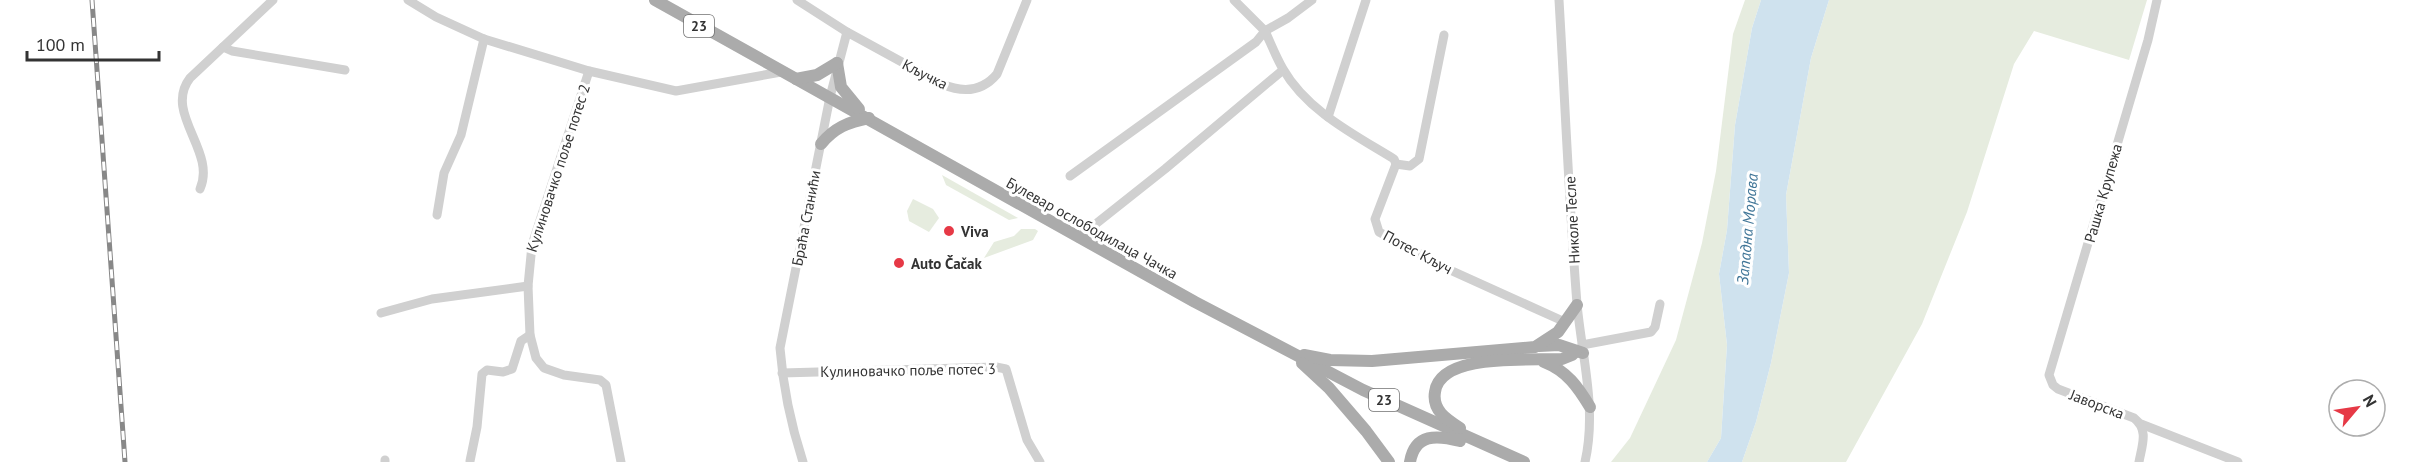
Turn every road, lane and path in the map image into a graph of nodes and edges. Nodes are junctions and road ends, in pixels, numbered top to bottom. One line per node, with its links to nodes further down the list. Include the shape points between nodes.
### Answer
1 (273, 0): 15 (street)
2 (408, 0): 14 (street)
3 (655, 0): 20 (main road, Булевар ослободилаца Чачка / 23)
4 (797, 0): 12 (street)
5 (1027, 0): 12 (street, Кључка, via 997,74 990,82 967,91 942,84)
6 (1234, 0): 11 (street)
7 (1312, 0): 11 (street)
8 (1366, 0): 23 (street)
9 (1559, 0): 33 (street, Николе Тесле)
10 (2157, 0): 42 (street, Рашка Крупежа, via 2049,375)
11 (1265, 31): 18 (street); 27 (street, via 1256,42)
12 (847, 32): 16 (street, Браћа Станићи)
13 (1444, 35): 26 (street, via 1419,159 1410,166)
14 (484, 39): 19 (street); 29 (street, via 461,135 444,173)
15 (223, 47): 17 (street); 28 (street, via 190,78 182,94 186,118 203,161)
16 (837, 63): 21 (main road, via 817,75); 22 (street, Браћа Станићи); 24 (main road, via 841,87)
17 (345, 70)
18 (1283, 70): 23 (street); 30 (street)
19 (589, 71): 20 (street, via 676,91); 31 (street, Кулиновачко поље потес 2, via 532,245)
20 (781, 72): 21 (main road, Булевар ослободилаца Чачка / 23)
21 (796, 79): 22 (main road, Булевар ослободилаца Чачка / 23)
22 (830, 97): 24 (main road, Булевар ослободилаца Чачка / 23); 25 (street, Браћа Станићи)
23 (1328, 117): 26 (street)
24 (868, 118): 25 (main road, via 835,130); 30 (main road, Булевар ослободилаца Чачка / 23)
25 (821, 144): 41 (street, Браћа Станићи, via 780,348)
26 (1396, 164): 35 (street, Потес Кључ, via 1376,219 1379,232 1450,270)
27 (1071, 176)
28 (200, 189)
29 (437, 215)
30 (1078, 238): 39 (main road, Булевар ослободилаца Чачка / 23)
31 (528, 286): 34 (street, via 449,296); 36 (street, Кулиновачко поље потес 2)
32 (1660, 304): 38 (street, via 1651,332)
33 (1577, 305): 35 (main road); 38 (street, Николе Тесле)
34 (381, 313)
35 (1565, 322): 37 (main road, via 1554,336)
36 (530, 335): 46 (street, via 521,341 512,369 486,370 482,374); 47 (street, Кулиновачко поље потес 2, via 536,358 544,368 600,380 606,385)
37 (1535, 346): 38 (main road); 39 (main road, via 1372,361)
38 (1580, 349): 40 (main road, via 1562,359); 43 (street, Николе Тесле)
39 (1296, 355): 45 (main road, Булевар ослободилаца Чачка / 23); 50 (main road)
40 (1540, 361): 43 (main road, via 1564,372); 45 (main road, via 1466,364 1440,378 1435,391 1439,411)
41 (782, 373): 48 (street, Браћа Станићи); 49 (street, Кулиновачко поље потес 3, via 1006,369 1027,440)
42 (2053, 385): 44 (street, Јаворска)
43 (1590, 407): 53 (street, Николе Тесле)
44 (2142, 424): 54 (street, Јаворска); 55 (street, Јаворска)
45 (1474, 440): 51 (main road, via 1428,438 1414,449); 52 (main road, Булевар ослободилаца Чачка / 23)
46 (470, 461)
47 (621, 462)
48 (803, 462)
49 (1040, 462)
50 (1389, 462)
51 (1410, 462)
52 (1524, 462)
53 (1585, 462)
54 (2139, 462)
55 (2238, 462)

